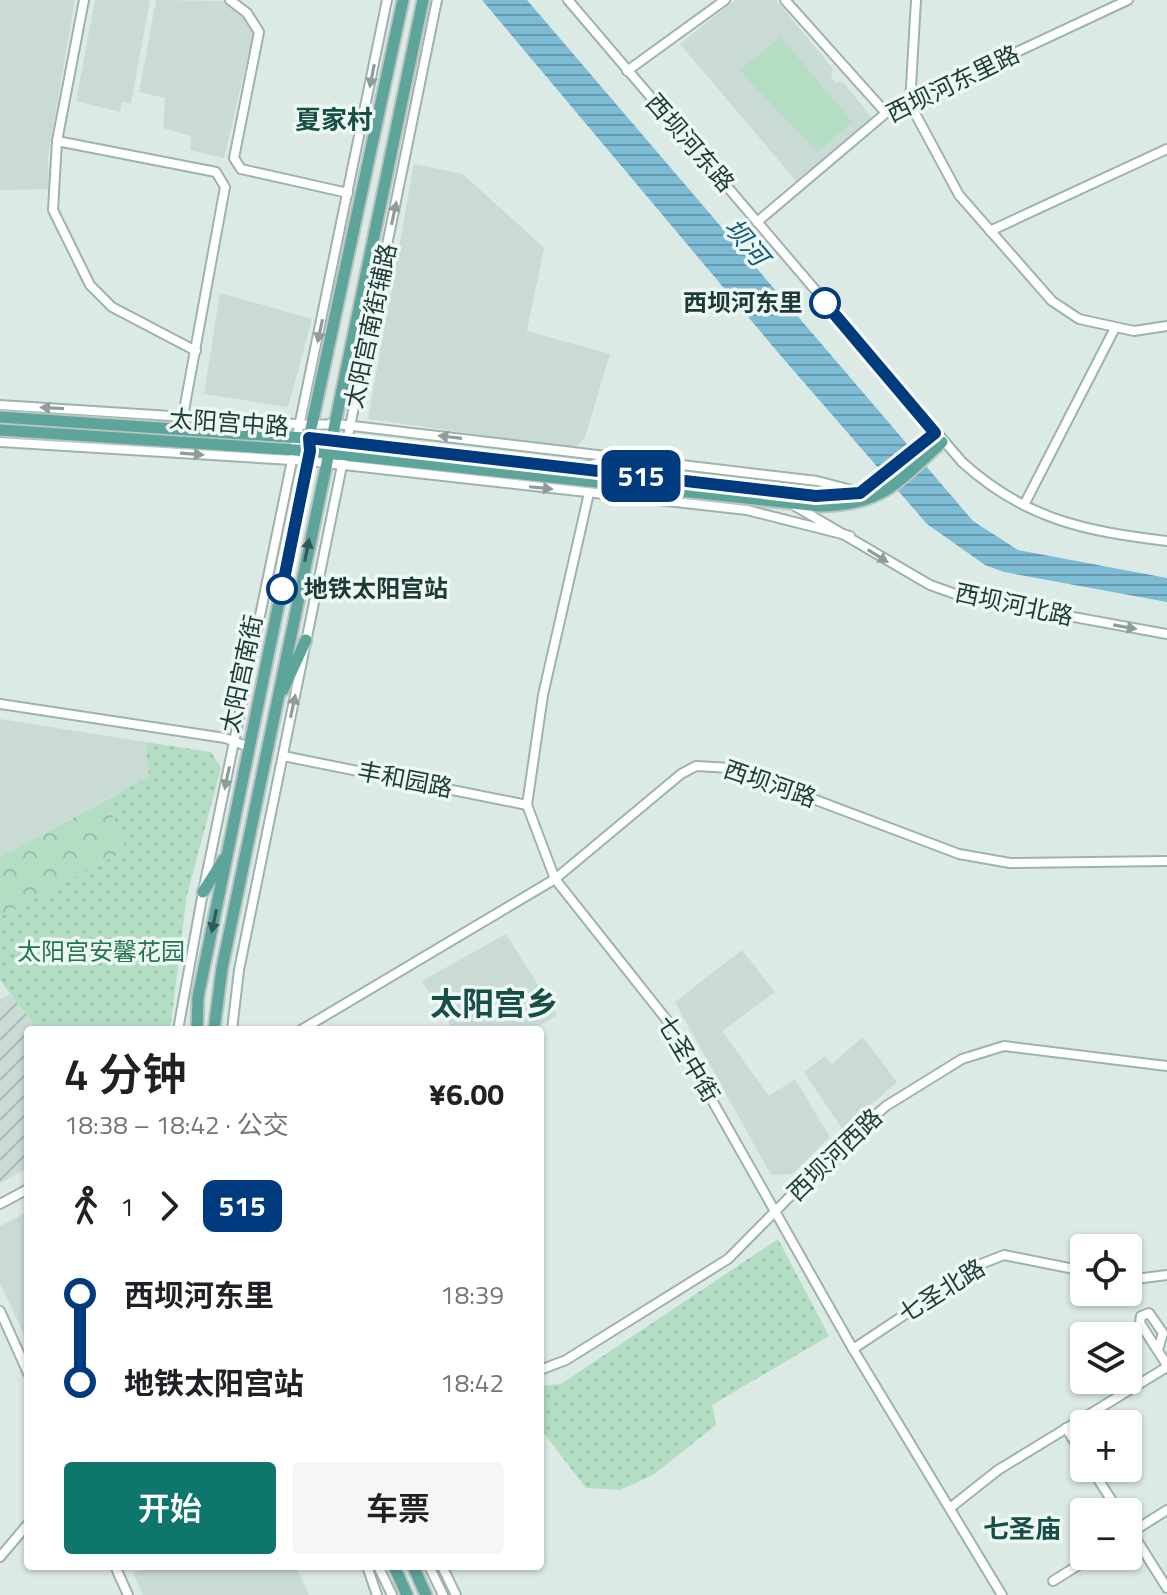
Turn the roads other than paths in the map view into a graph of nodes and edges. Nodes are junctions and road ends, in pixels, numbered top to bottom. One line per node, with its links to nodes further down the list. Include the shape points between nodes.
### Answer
1 (84, 0): 15 (street)
2 (230, 0): 17 (street, via 259,32 234,158 241,169)
3 (387, 0): 17 (street, 太阳宫南街, one-way to 17)
4 (403, 0): 29 (main road, 太阳宫南街)
5 (423, 0): 28 (main road, 太阳宫南街)
6 (437, 0): 30 (street, 太阳宫南街辅路, one-way to 6)
7 (568, 0): 12 (street, 西坝河东路)
8 (725, 0): 12 (street)
9 (785, 0): 14 (street)
10 (916, 0): 13 (street)
11 (1128, 0): 13 (street, 西坝河东里路)
12 (627, 71): 18 (street, 西坝河东路)
13 (910, 104): 14 (street, 西坝河东里路); 19 (street, via 959,195)
14 (886, 113): 18 (street, 西坝河东里路)
15 (57, 141): 22 (street, via 53,210 90,285 112,307); 22 (street, via 216,172 225,187)
16 (1167, 149): 19 (street)
17 (348, 193): 29 (street, 太阳宫南街, one-way to 29)
18 (757, 222): 34 (street, 西坝河东路)
19 (990, 231): 21 (street, via 1052,301 1079,319)
20 (1167, 326): 21 (street)
21 (1115, 328): 50 (street)
22 (196, 351): 25 (street)
23 (0, 405): 24 (street, 太阳宫中路, one-way to 23)
24 (120, 412): 25 (street, 太阳宫中路); 27 (street)
25 (183, 416): 29 (street, 太阳宫中路)
26 (0, 417): 27 (main road, 太阳宫中路)
27 (82, 423): 38 (main road, 太阳宫中路)
28 (336, 424): 29 (street, 太阳宫中路); 30 (street, 太阳宫中路); 33 (main road, 太阳宫南街)
29 (306, 425): 38 (main road, 太阳宫南街)
30 (350, 426): 36 (street, 太阳宫中路, one-way to 30); 39 (street, 太阳宫南街辅路)
31 (0, 430): 32 (main road, 太阳宫中路)
32 (71, 435): 37 (street); 38 (main road, 太阳宫中路)
33 (333, 440): 38 (main road, 太阳宫中路); 39 (main road, 太阳宫中路); 41 (main road, 太阳宫南街)
34 (935, 441): 45 (main road); 50 (street, 西坝河东路)
35 (0, 442): 37 (street, 太阳宫中路)
36 (493, 443): 40 (street, 太阳宫中路); 42 (street)
37 (115, 449): 38 (street, 太阳宫中路, one-way to 38)
38 (302, 450): 41 (main road, 太阳宫中路); 57 (street, 太阳宫南街); 58 (main road, 太阳宫南街)
39 (344, 454): 41 (main road, 太阳宫中路); 42 (main road, 太阳宫中路); 44 (main road, 太阳宫中路); 46 (street, 太阳宫中路, one-way to 46); 54 (street, 太阳宫南街辅路)
40 (617, 457): 43 (street); 47 (street, 太阳宫中路, via 817,481)
41 (326, 458): 56 (main road, 太阳宫南街, one-way to 41)
42 (490, 458): 43 (main road, 太阳宫中路)
43 (578, 469): 47 (main road, 太阳宫中路, via 816,496)
44 (565, 478): 48 (street); 49 (main road, 太阳宫中路)
45 (878, 489): 47 (main road, 太阳宫中路); 49 (main road, 太阳宫中路, via 866,502 847,505)
46 (589, 493): 48 (street, 太阳宫中路); 60 (street, 七圣中街, via 543,695)
47 (860, 493)
48 (617, 496): 51 (street, 太阳宫中路, via 747,510)
49 (787, 502): 51 (street, 西坝河北路)
50 (1024, 505): 52 (street, 西坝河东路, via 1077,528)
51 (850, 536): 53 (street, 西坝河北路, one-way to 53, via 930,585 964,597)
52 (1167, 541)
53 (1167, 634)
54 (306, 640): 56 (main road); 59 (street, 太阳宫南街辅路, one-way to 54)
55 (0, 704): 57 (street)
56 (275, 709): 67 (main road, 太阳宫南街)
57 (234, 740): 58 (street); 64 (street, 太阳宫南街, one-way to 64)
58 (249, 747): 61 (main road, 太阳宫南街)
59 (283, 756): 60 (street, 丰和园路); 68 (street, 太阳宫南街辅路)
60 (527, 805): 63 (street, 七圣中街)
61 (228, 851): 64 (main road); 66 (main road, 太阳宫南街, one-way to 66, via 198,997)
62 (1167, 861): 63 (street, 西坝河路, via 991,862 712,764 681,774)
63 (555, 879): 69 (street, 西坝河路); 73 (street, 七圣中街, via 666,1019)
64 (203, 892): 65 (street, 太阳宫南街)
65 (179, 1026)
66 (197, 1026)
67 (214, 1026)
68 (232, 1026)
69 (308, 1026)
70 (1167, 1066): 73 (street, 西坝河西路, via 1004,1046 977,1051 886,1106)
71 (24, 1191): 72 (street)
72 (0, 1204)
73 (776, 1211): 78 (street, 七圣中街); 82 (street, 西坝河西路, via 728,1259)
74 (1070, 1268): 78 (street, 七圣北路, via 1004,1255 981,1264)
75 (1167, 1275): 76 (street)
76 (1142, 1278)
77 (0, 1311): 80 (street)
78 (853, 1349): 85 (street, 七圣中街)
79 (1158, 1350): 81 (street)
80 (24, 1364)
81 (1167, 1366): 83 (street)
82 (544, 1368)
83 (1066, 1428): 84 (street); 85 (street)
84 (1070, 1434)
85 (950, 1508): 108 (street, 七圣中街)
86 (1167, 1510): 87 (street)
87 (1142, 1524)
88 (24, 1529): 90 (street)
89 (1142, 1550): 100 (street)
90 (0, 1557)
91 (117, 1570): 101 (street)
92 (368, 1570): 102 (street)
93 (380, 1570): 103 (street)
94 (396, 1570): 104 (main road)
95 (415, 1570): 105 (main road)
96 (431, 1570): 106 (street)
97 (444, 1570): 107 (street)
98 (1071, 1570): 99 (street)
99 (1053, 1581)
100 (1167, 1588)
101 (128, 1595)
102 (377, 1595)
103 (392, 1595)
104 (407, 1595)
105 (426, 1595)
106 (443, 1595)
107 (456, 1595)
108 (1002, 1595)

